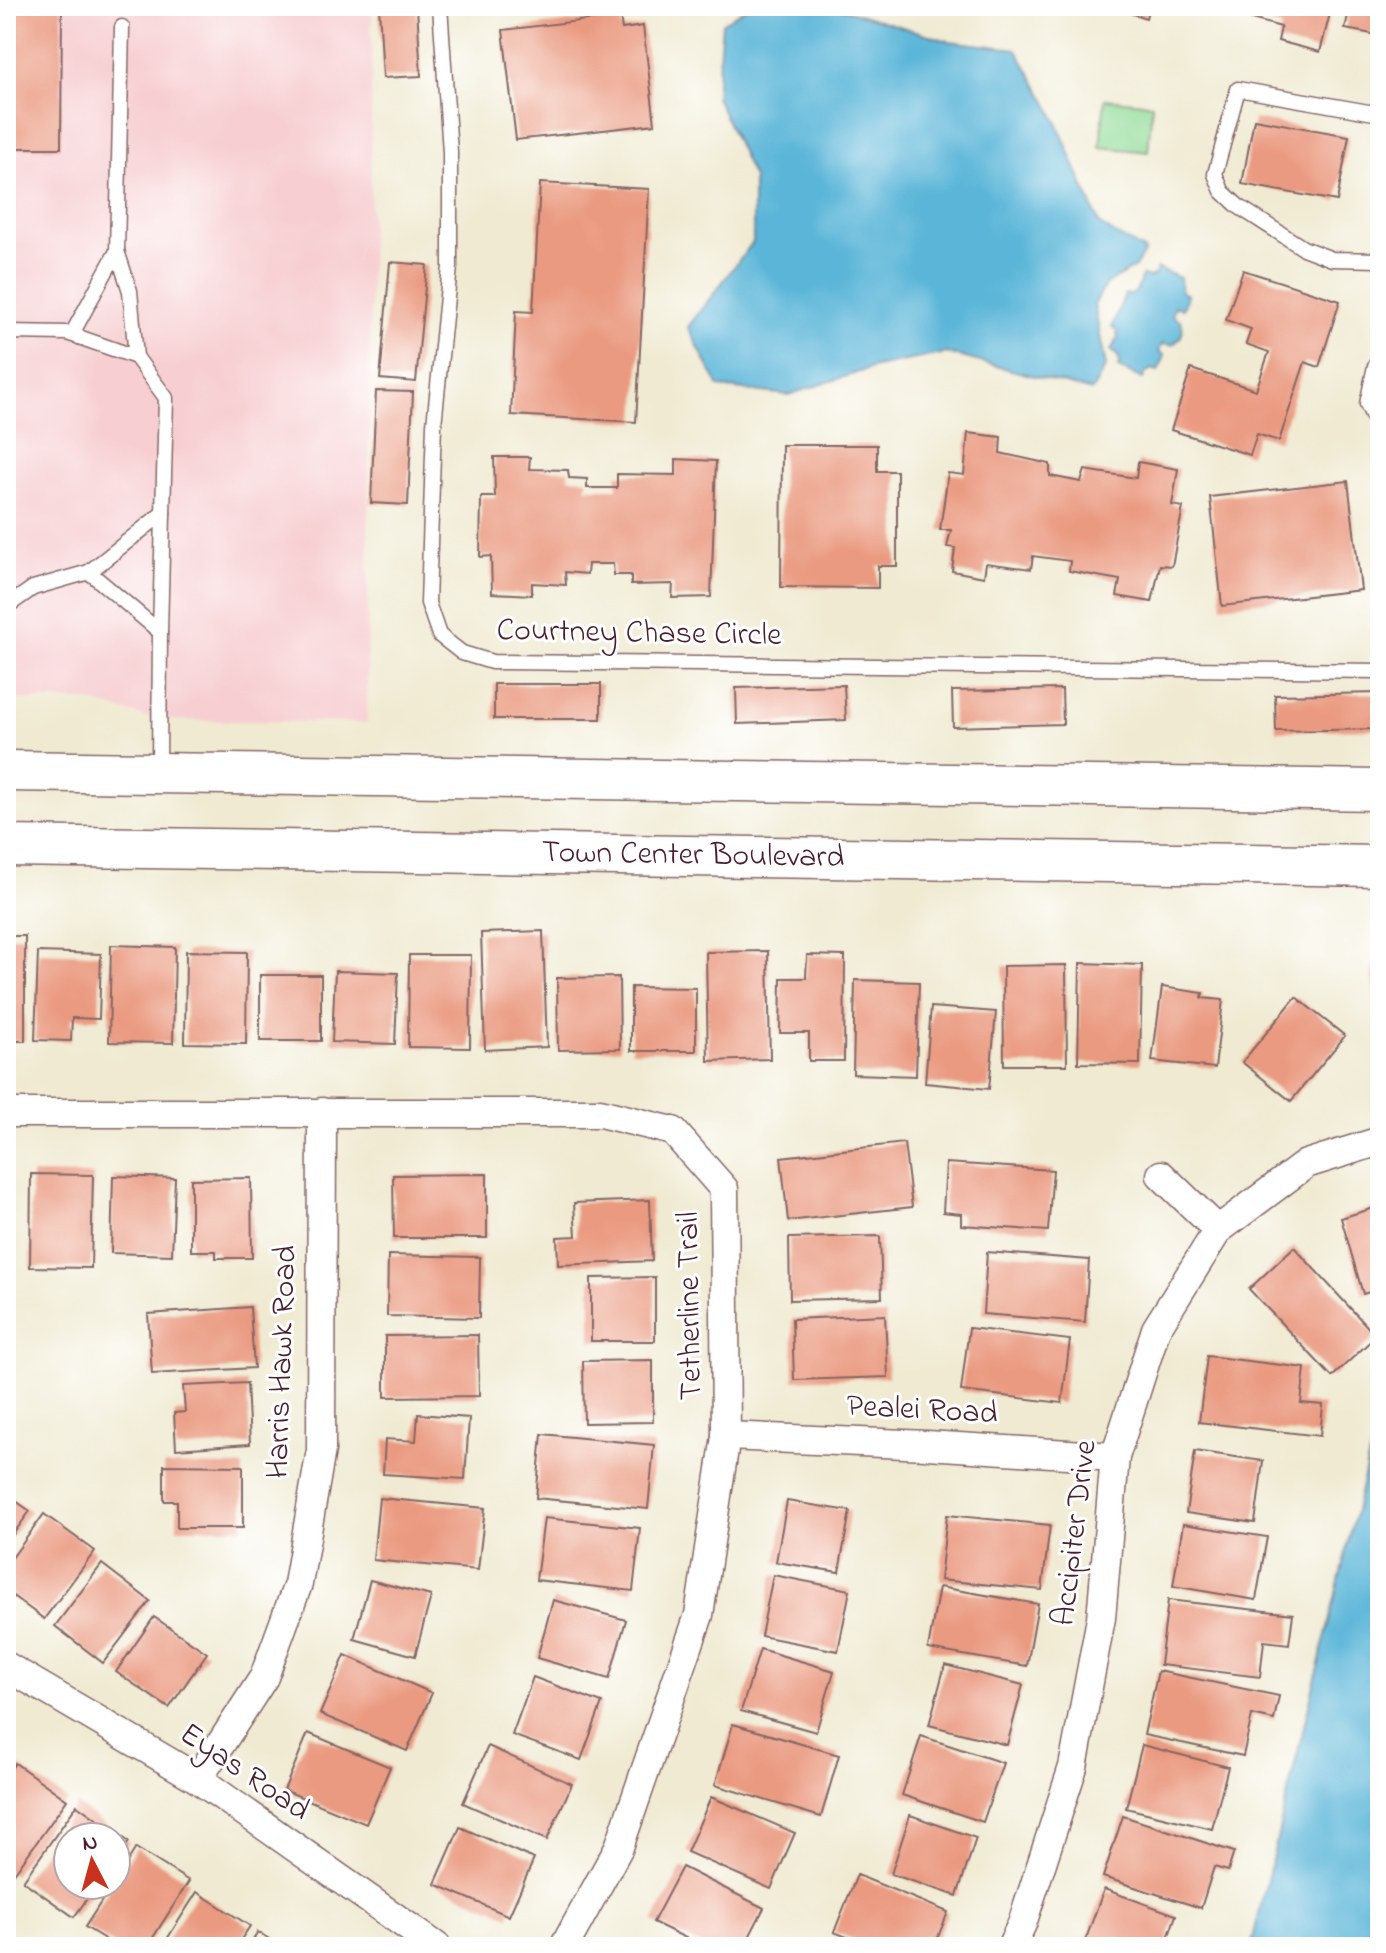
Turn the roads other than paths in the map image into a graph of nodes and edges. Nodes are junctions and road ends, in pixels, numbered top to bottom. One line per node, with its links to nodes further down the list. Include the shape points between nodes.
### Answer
1 (440, 6): 15 (lane, Courtney Chase Circle, via 450,152 450,267 434,425 428,603 439,635 462,653 492,662)
2 (122, 27): 4 (lane)
3 (1380, 114): 5 (lane, via 1238,89 1215,174 1222,191 1238,206 1303,248 1332,259)
4 (117, 251): 7 (lane); 8 (lane, via 130,291)
5 (1380, 260)
6 (6, 332): 7 (lane)
7 (72, 334): 8 (lane)
8 (136, 357): 11 (lane, via 166,398)
9 (1380, 359): 10 (lane, via 1367,404)
10 (1380, 433)
11 (163, 513): 12 (lane); 14 (lane)
12 (89, 572): 13 (lane, via 33,588); 14 (lane)
13 (6, 607)
14 (160, 632): 17 (lane)
15 (1380, 671)
16 (6, 771): 17 (main road)
17 (159, 773): 18 (main road)
18 (1380, 790)
19 (6, 846): 20 (main road, Town Center Boulevard)
20 (1380, 866)
21 (322, 1112): 22 (street, Tetherline Trail); 26 (street, Tetherline Trail, via 600,1113 673,1131 724,1189); 29 (street, Harris Hawk Road, via 321,1450 298,1584 264,1677)
22 (6, 1113)
23 (1380, 1141): 25 (street, Accipiter Drive, via 1306,1164)
24 (1161, 1175): 25 (street)
25 (1218, 1230): 27 (street, Accipiter Drive, via 1156,1329)
26 (726, 1436): 27 (street, Pealei Road); 31 (street, Tetherline Trail, via 699,1615 619,1847)
27 (1115, 1457): 32 (street, Accipiter Drive, via 1101,1618 1073,1767)
28 (6, 1666): 29 (street, Eyas Road)
29 (198, 1779): 30 (street, Eyas Road)
30 (437, 1947)
31 (564, 1947)
32 (1011, 1947)

